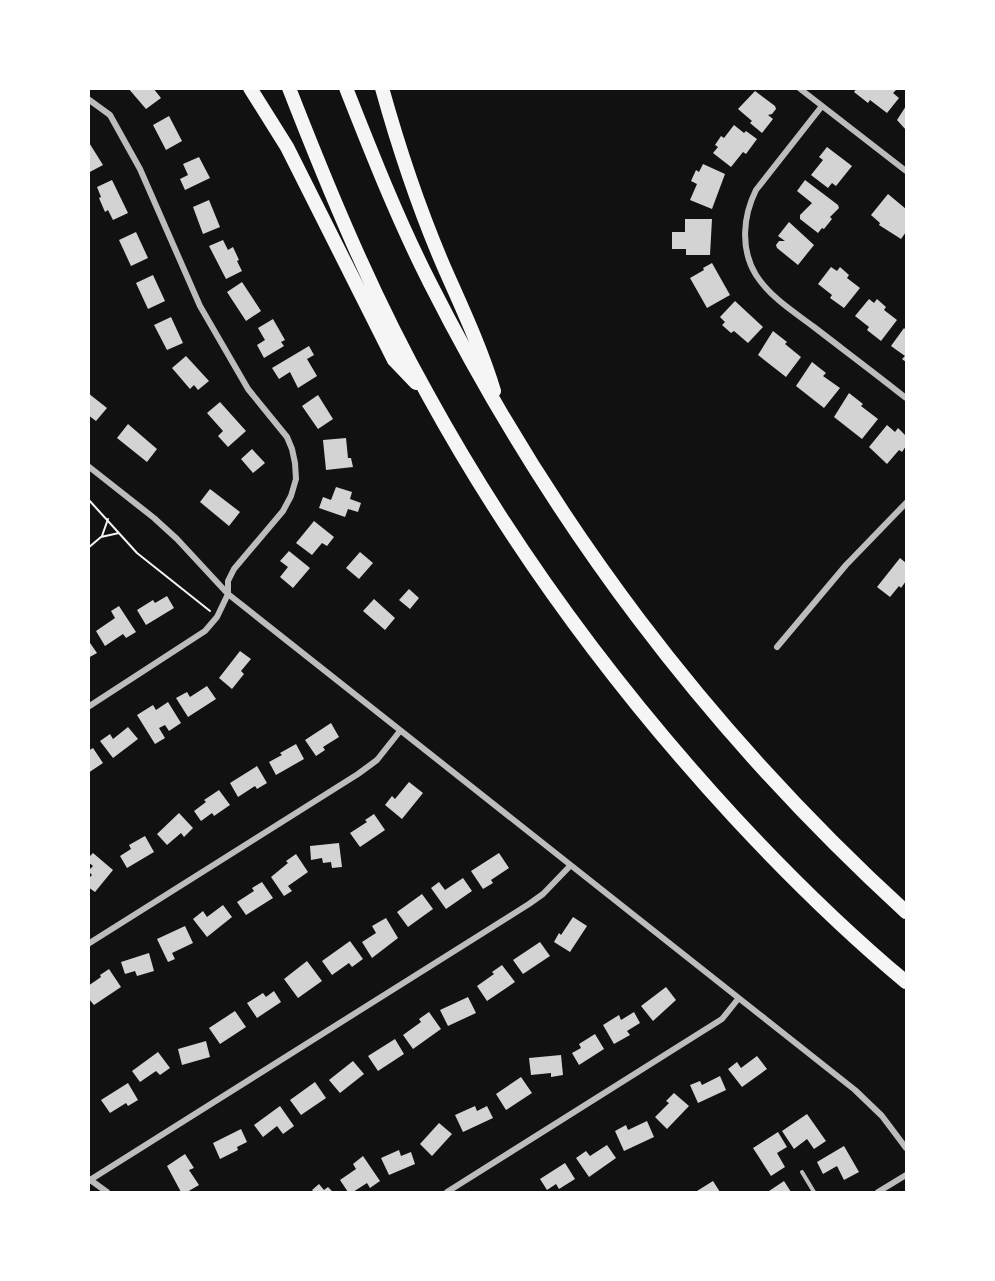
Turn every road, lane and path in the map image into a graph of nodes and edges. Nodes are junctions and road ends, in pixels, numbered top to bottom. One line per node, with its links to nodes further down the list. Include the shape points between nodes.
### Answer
1 (250, 88): 9 (highway, via 287,147 394,360)
2 (289, 88): 9 (highway, via 353,244)
3 (346, 88): 11 (highway, via 402,225)
4 (382, 88): 11 (highway, via 405,165 484,357)
5 (799, 88): 7 (street)
6 (88, 99): 19 (street, via 110,115 140,170 200,306 237,372 292,449 296,479 291,496 234,569 228,581)
7 (822, 106): 8 (street); 10 (street, via 756,190 745,234 750,262 763,285 785,305)
8 (906, 171)
9 (427, 395): 27 (highway, via 527,558 656,728 761,846)
10 (906, 398)
11 (500, 413): 25 (highway, via 585,548 673,666 768,776)
12 (88, 466): 19 (street, via 177,539)
13 (88, 498): 15 (path)
14 (906, 503): 21 (street, via 846,565)
15 (108, 519): 16 (path); 17 (path)
16 (119, 533): 17 (path); 20 (path, via 137,553)
17 (101, 537): 18 (path)
18 (88, 548)
19 (228, 594): 20 (street); 23 (street)
20 (217, 616): 22 (street, via 189,644)
21 (777, 647)
22 (88, 707)
23 (400, 731): 24 (street); 26 (street, via 377,760 358,774)
24 (570, 866): 28 (street); 32 (street, via 529,904)
25 (906, 912)
26 (88, 944)
27 (906, 982)
28 (738, 999): 29 (street, via 855,1090 882,1116); 34 (street, via 722,1019)
29 (906, 1148)
30 (802, 1172): 35 (lane)
31 (906, 1175): 36 (street)
32 (89, 1179): 33 (street)
33 (107, 1192)
34 (447, 1192)
35 (814, 1192)
36 (878, 1192)

